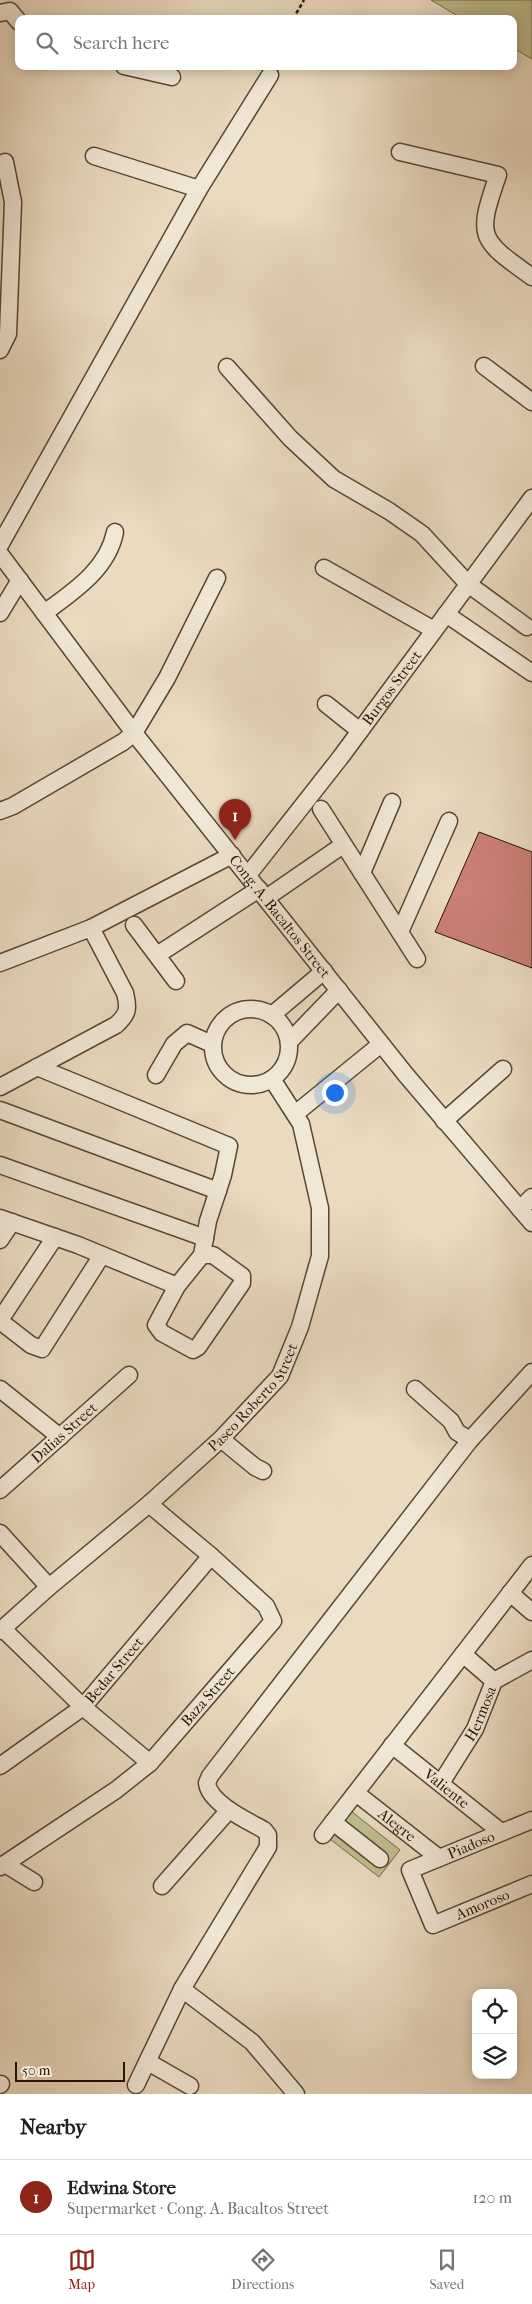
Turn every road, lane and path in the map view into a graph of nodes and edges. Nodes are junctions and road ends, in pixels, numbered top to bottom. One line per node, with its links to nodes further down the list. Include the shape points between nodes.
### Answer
1 (304, 0): 3 (path)
2 (0, 13): 4 (street, via 10,11)
3 (296, 15)
4 (15, 17)
5 (141, 70): 7 (street)
6 (270, 75): 11 (street)
7 (172, 77)
8 (400, 152): 12 (street, via 498,175 484,214 485,234 496,251)
9 (94, 156): 11 (street)
10 (5, 162): 13 (street, via 12,202 8,334)
11 (199, 189): 19 (street)
12 (532, 277)
13 (0, 350)
14 (484, 366): 16 (street)
15 (227, 367): 24 (street, via 290,438 334,479 422,534)
16 (532, 402)
17 (532, 498): 24 (street, Burgos Street)
18 (115, 532): 26 (street, via 113,543 101,564 75,592)
19 (0, 545)
20 (0, 554): 23 (street, Cong. A. Bacaltos Street)
21 (324, 568): 29 (street)
22 (216, 578): 33 (street, via 167,678)
23 (20, 580): 25 (street); 26 (street, Cong. A. Bacaltos Street)
24 (468, 584): 27 (street, Burgos Street); 28 (street)
25 (0, 613)
26 (44, 613): 33 (street, Cong. A. Bacaltos Street)
27 (446, 614): 29 (street, Burgos Street); 30 (street)
28 (526, 627)
29 (434, 630): 32 (street, Burgos Street)
30 (532, 673)
31 (326, 704): 32 (street)
32 (360, 731): 41 (street, Burgos Street)
33 (134, 733): 36 (street); 39 (street, Cong. A. Bacaltos Street)
34 (392, 802): 40 (street)
35 (320, 809): 38 (street)
36 (0, 811)
37 (449, 821): 45 (street)
38 (343, 846): 40 (street); 42 (street)
39 (232, 855): 41 (street, Cong. A. Bacaltos Street); 44 (street)
40 (362, 873): 45 (street)
41 (248, 875): 42 (street, Cong. A. Bacaltos Street)
42 (262, 893): 46 (street); 49 (street, Cong. A. Bacaltos Street)
43 (134, 925): 46 (street)
44 (91, 928): 48 (street); 56 (street, via 123,988 128,1003 126,1016 116,1025)
45 (400, 932): 47 (street)
46 (157, 955): 50 (street)
47 (417, 959)
48 (0, 963)
49 (324, 971): 51 (street, Cong. A. Bacaltos Street); 52 (street)
50 (176, 981)
51 (339, 990): 53 (street); 55 (street, Cong. A. Bacaltos Street)
52 (272, 1015): 53 (street, via 284,1027); 54 (street, via 256,1009 239,1010 221,1023)
53 (289, 1042): 59 (street, via 288,1056)
54 (212, 1044): 58 (street, via 187,1033 174,1044); 59 (street, via 214,1058 231,1080 245,1085)
55 (381, 1044): 62 (street); 63 (street, Cong. A. Bacaltos Street)
56 (37, 1067): 60 (street); 65 (street, via 229,1146)
57 (503, 1069): 63 (street)
58 (156, 1075)
59 (272, 1079): 62 (street, Paseo Roberto Street)
60 (0, 1087)
61 (0, 1110): 65 (street)
62 (295, 1114): 82 (street, Paseo Roberto Street, via 301,1124 320,1208 320,1256 300,1327 280,1376)
63 (444, 1121): 67 (street, Cong. A. Bacaltos Street)
64 (0, 1165): 71 (street)
65 (218, 1191): 71 (street)
66 (532, 1197): 67 (street)
67 (520, 1209): 69 (street, Cong. A. Bacaltos Street)
68 (6, 1220): 70 (street); 72 (street)
69 (532, 1223)
70 (55, 1237): 73 (street); 76 (street)
71 (205, 1238): 74 (street)
72 (0, 1240)
73 (102, 1255): 75 (street); 76 (street, via 42,1349 31,1345)
74 (202, 1255): 75 (street); 75 (street, via 213,1255 242,1276 242,1283 193,1350 162,1333 156,1325)
75 (177, 1286)
76 (0, 1320)
77 (532, 1372): 83 (street)
78 (129, 1374): 81 (street, Dalias Street)
79 (0, 1389): 81 (street)
80 (415, 1389): 83 (street, via 451,1421 457,1432)
81 (60, 1437): 85 (street, Dalias Street)
82 (222, 1439): 84 (street, via 254,1468); 86 (street, Paseo Roberto Street)
83 (470, 1440): 103 (street, via 210,1776 207,1789)
84 (263, 1471)
85 (0, 1490)
86 (149, 1504): 88 (street, Baza Street); 90 (street, Paseo Roberto Street)
87 (0, 1533): 90 (street)
88 (211, 1556): 97 (street, Bedar Street); 99 (street, Baza Street, via 266,1606 273,1621)
89 (532, 1565): 91 (street)
90 (49, 1587): 93 (street, Paseo Roberto Street)
91 (510, 1594): 92 (street); 94 (street)
92 (532, 1612)
93 (1, 1630): 97 (street)
94 (463, 1654): 96 (street); 98 (street)
95 (532, 1660): 96 (street, Hermosa)
96 (494, 1681): 101 (street, Hermosa, via 475,1729)
97 (83, 1707): 99 (street); 100 (street, Bedar Street)
98 (392, 1745): 101 (street, Valiente); 102 (street)
99 (150, 1763): 110 (street, Baza Street, via 116,1790)
100 (0, 1766)
101 (441, 1783): 106 (street, Valiente)
102 (356, 1792): 105 (street); 108 (street, Alegre)
103 (229, 1810): 113 (street); 115 (street, via 264,1830 268,1835 268,1847)
104 (532, 1820): 106 (street, Piadoso)
105 (333, 1822): 107 (street); 109 (street)
106 (501, 1832): 108 (street, Piadoso)
107 (323, 1835)
108 (439, 1858): 114 (street, Piadoso, via 410,1870)
109 (380, 1859)
110 (2, 1866): 111 (street)
111 (34, 1882)
112 (532, 1884): 114 (street, Amoroso)
113 (162, 1886)
114 (433, 1925)
115 (182, 1989): 116 (street); 119 (street, via 252,2042)
116 (148, 2062): 117 (street); 118 (street)
117 (136, 2085)
118 (190, 2086)
119 (296, 2094)

